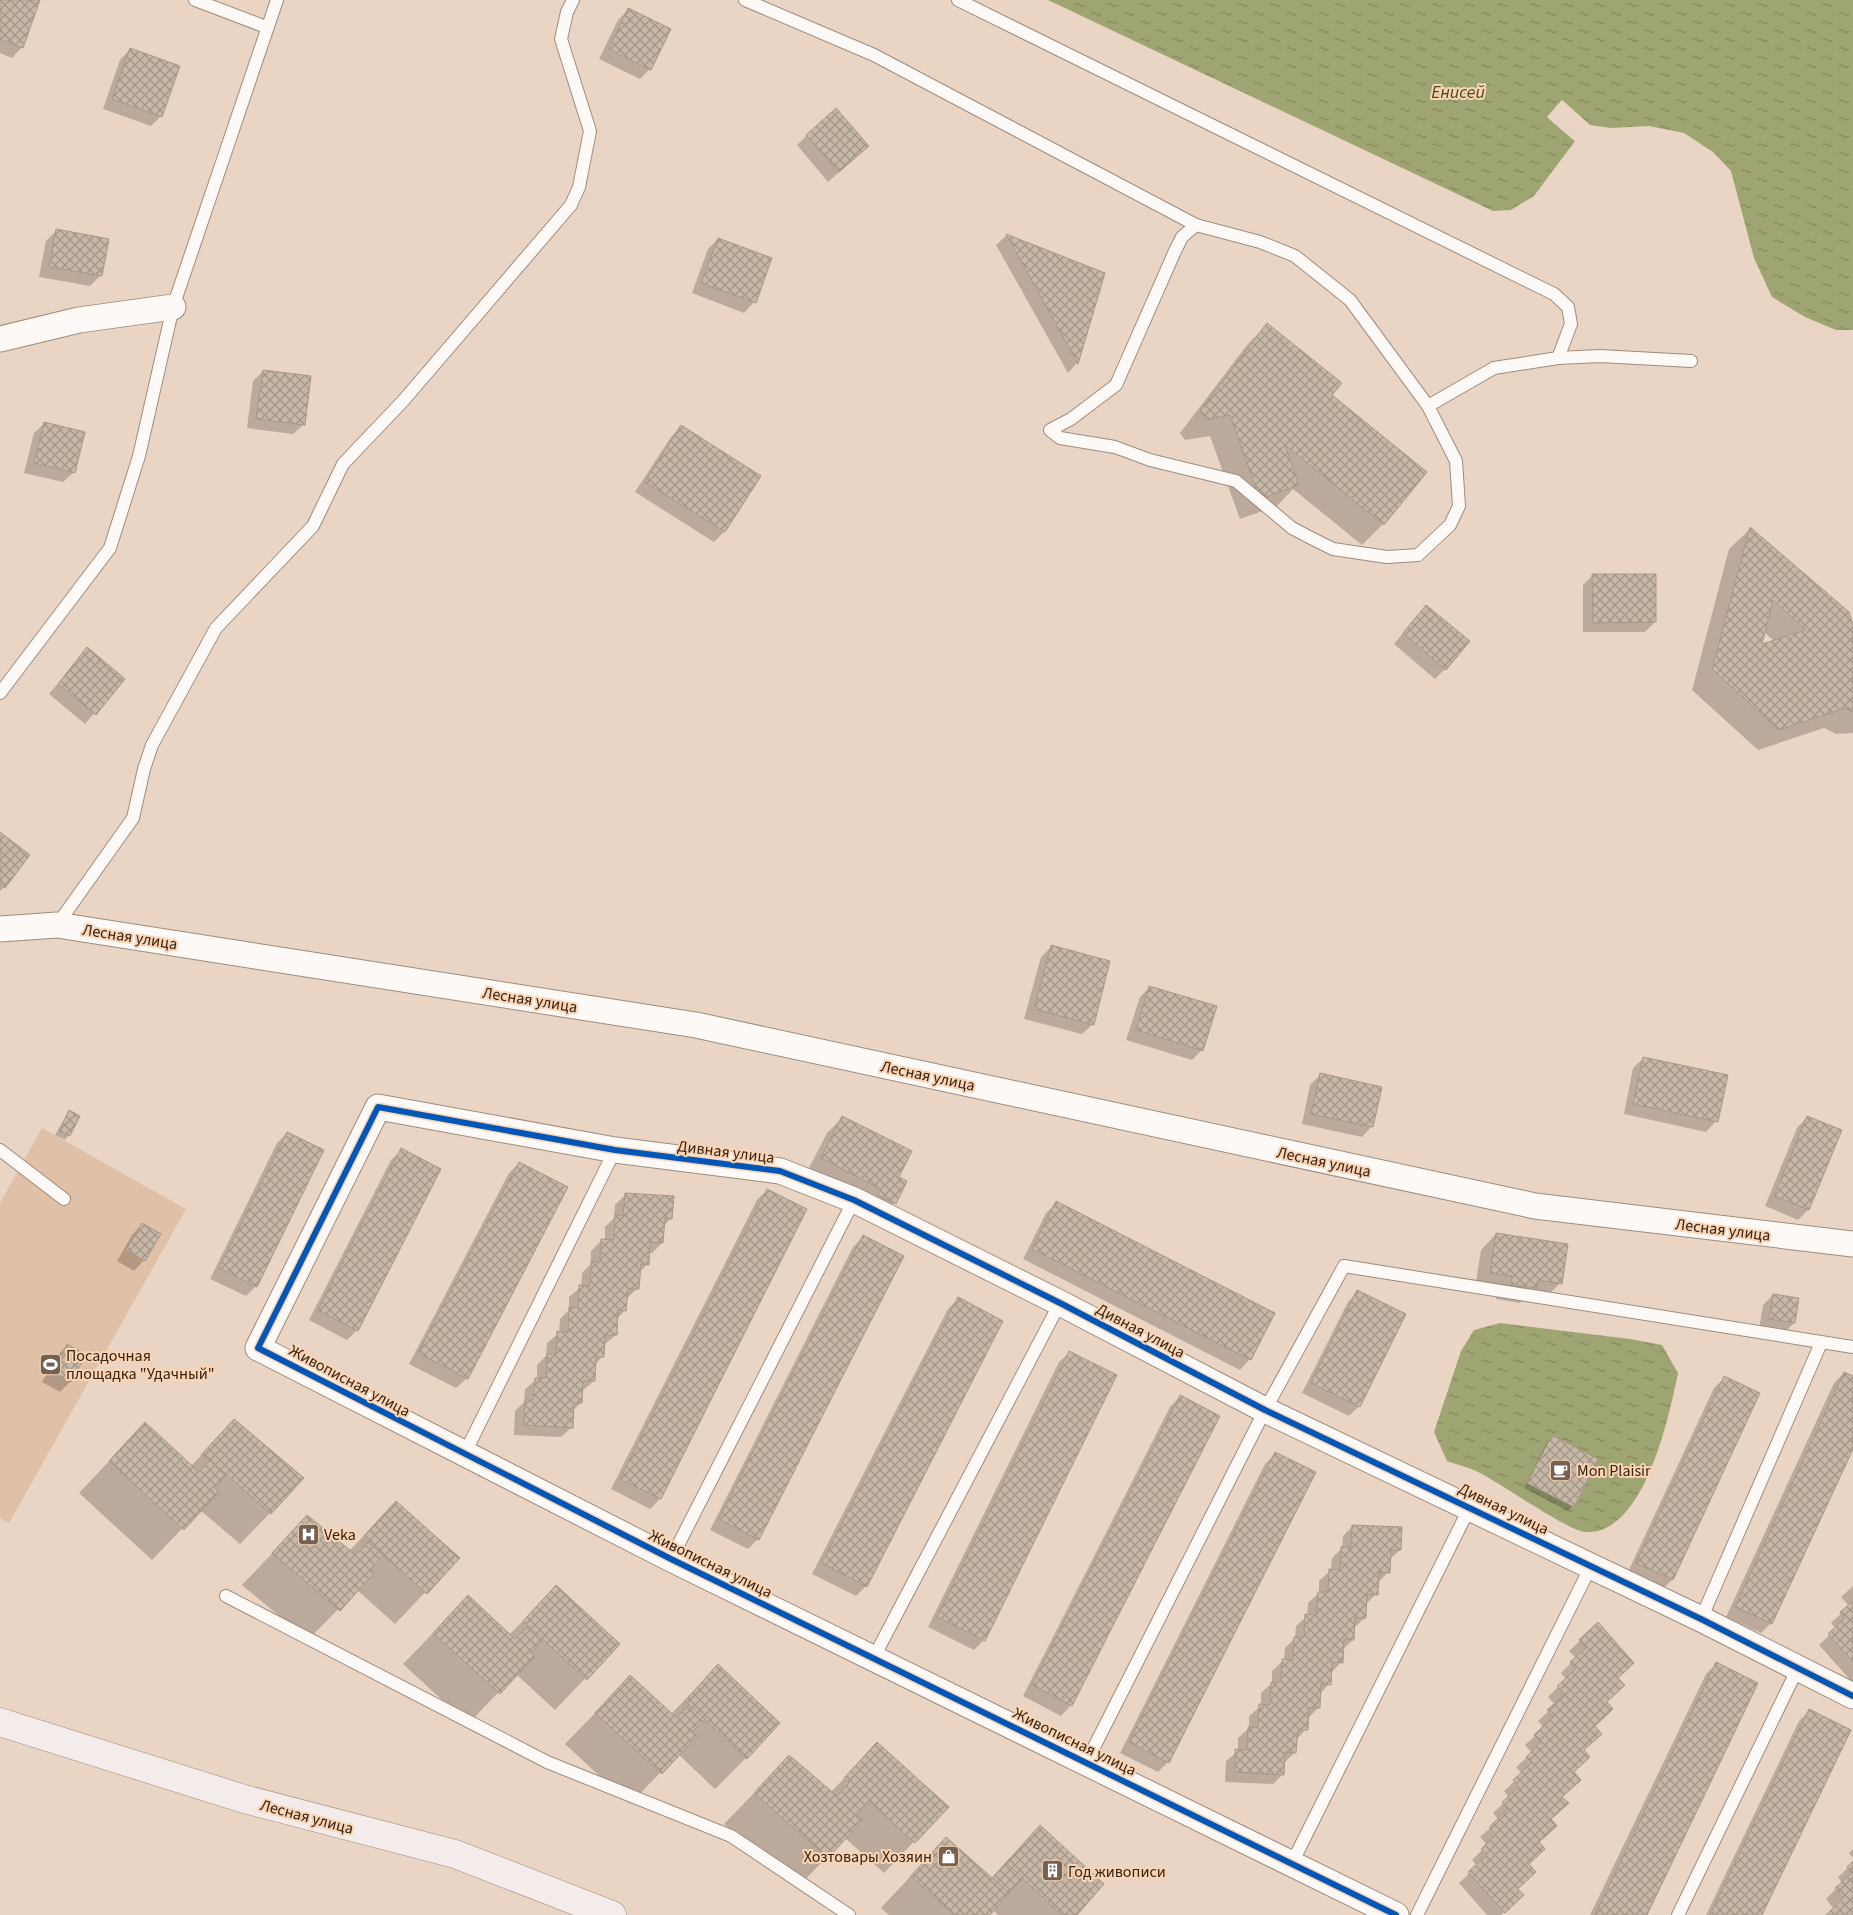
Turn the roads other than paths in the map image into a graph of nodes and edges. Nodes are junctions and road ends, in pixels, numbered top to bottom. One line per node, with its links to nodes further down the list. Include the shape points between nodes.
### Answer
1 (195, 0): 6 (lane)
2 (277, 0): 6 (lane)
3 (573, 0): 14 (lane, via 566,12 561,39 590,131 579,187 571,205 403,401 343,464 313,526 216,628 152,746 133,818)
4 (745, 0): 7 (lane, via 874,55)
5 (958, 0): 10 (lane, via 1554,294 1568,308 1571,324)
6 (266, 27): 8 (lane)
7 (1196, 225): 12 (lane, via 1260,242 1295,256 1350,300); 12 (lane, via 1182,237 1116,385 1071,419 1050,430 1060,438 1115,447 1150,460 1236,481 1292,528 1318,542 1333,549 1394,557 1418,554 1450,525 1459,506 1456,460)
8 (173, 307): 9 (street, via 79,320); 13 (lane, via 139,456 110,548)
9 (0, 339)
10 (1558, 358): 11 (lane, via 1600,356); 12 (lane, via 1494,368)
11 (1691, 361)
12 (1428, 406)
13 (0, 693)
14 (57, 925): 15 (street, Лесная улица); 21 (street, Лесная улица, via 696,1025 1535,1206)
15 (0, 930)
16 (378, 1107): 18 (street, Дивная улица); 26 (street, Живописная улица, via 258,1348)
17 (0, 1150): 19 (lane)
18 (615, 1150): 20 (street, Дивная улица, via 780,1171); 26 (lane)
19 (64, 1199)
20 (854, 1200): 22 (street, Дивная улица); 28 (lane)
21 (1853, 1244)
22 (1060, 1303): 25 (street, Дивная улица); 32 (lane)
23 (1821, 1343): 24 (lane); 25 (lane, via 1344,1266); 31 (lane)
24 (1853, 1347)
25 (1265, 1410): 27 (street, Дивная улица); 36 (lane)
26 (464, 1455): 28 (street, Живописная улица)
27 (1470, 1507): 29 (street, Дивная улица); 37 (lane)
28 (671, 1559): 32 (street, Живописная улица)
29 (1591, 1566): 31 (street, Дивная улица); 41 (lane)
30 (226, 1596): 39 (lane, via 547,1762 731,1836)
31 (1701, 1619): 33 (street, Дивная улица)
32 (874, 1657): 36 (street, Живописная улица)
33 (1798, 1670): 34 (street, Дивная улица); 42 (lane)
34 (1853, 1696)
35 (0, 1722): 38 (main road, Лесная улица, via 244,1799 455,1854)
36 (1086, 1762): 37 (street, Живописная улица)
37 (1292, 1863): 40 (street, Живописная улица)
38 (612, 1915)
39 (850, 1915)
40 (1396, 1915)
41 (1417, 1915)
42 (1678, 1915)

